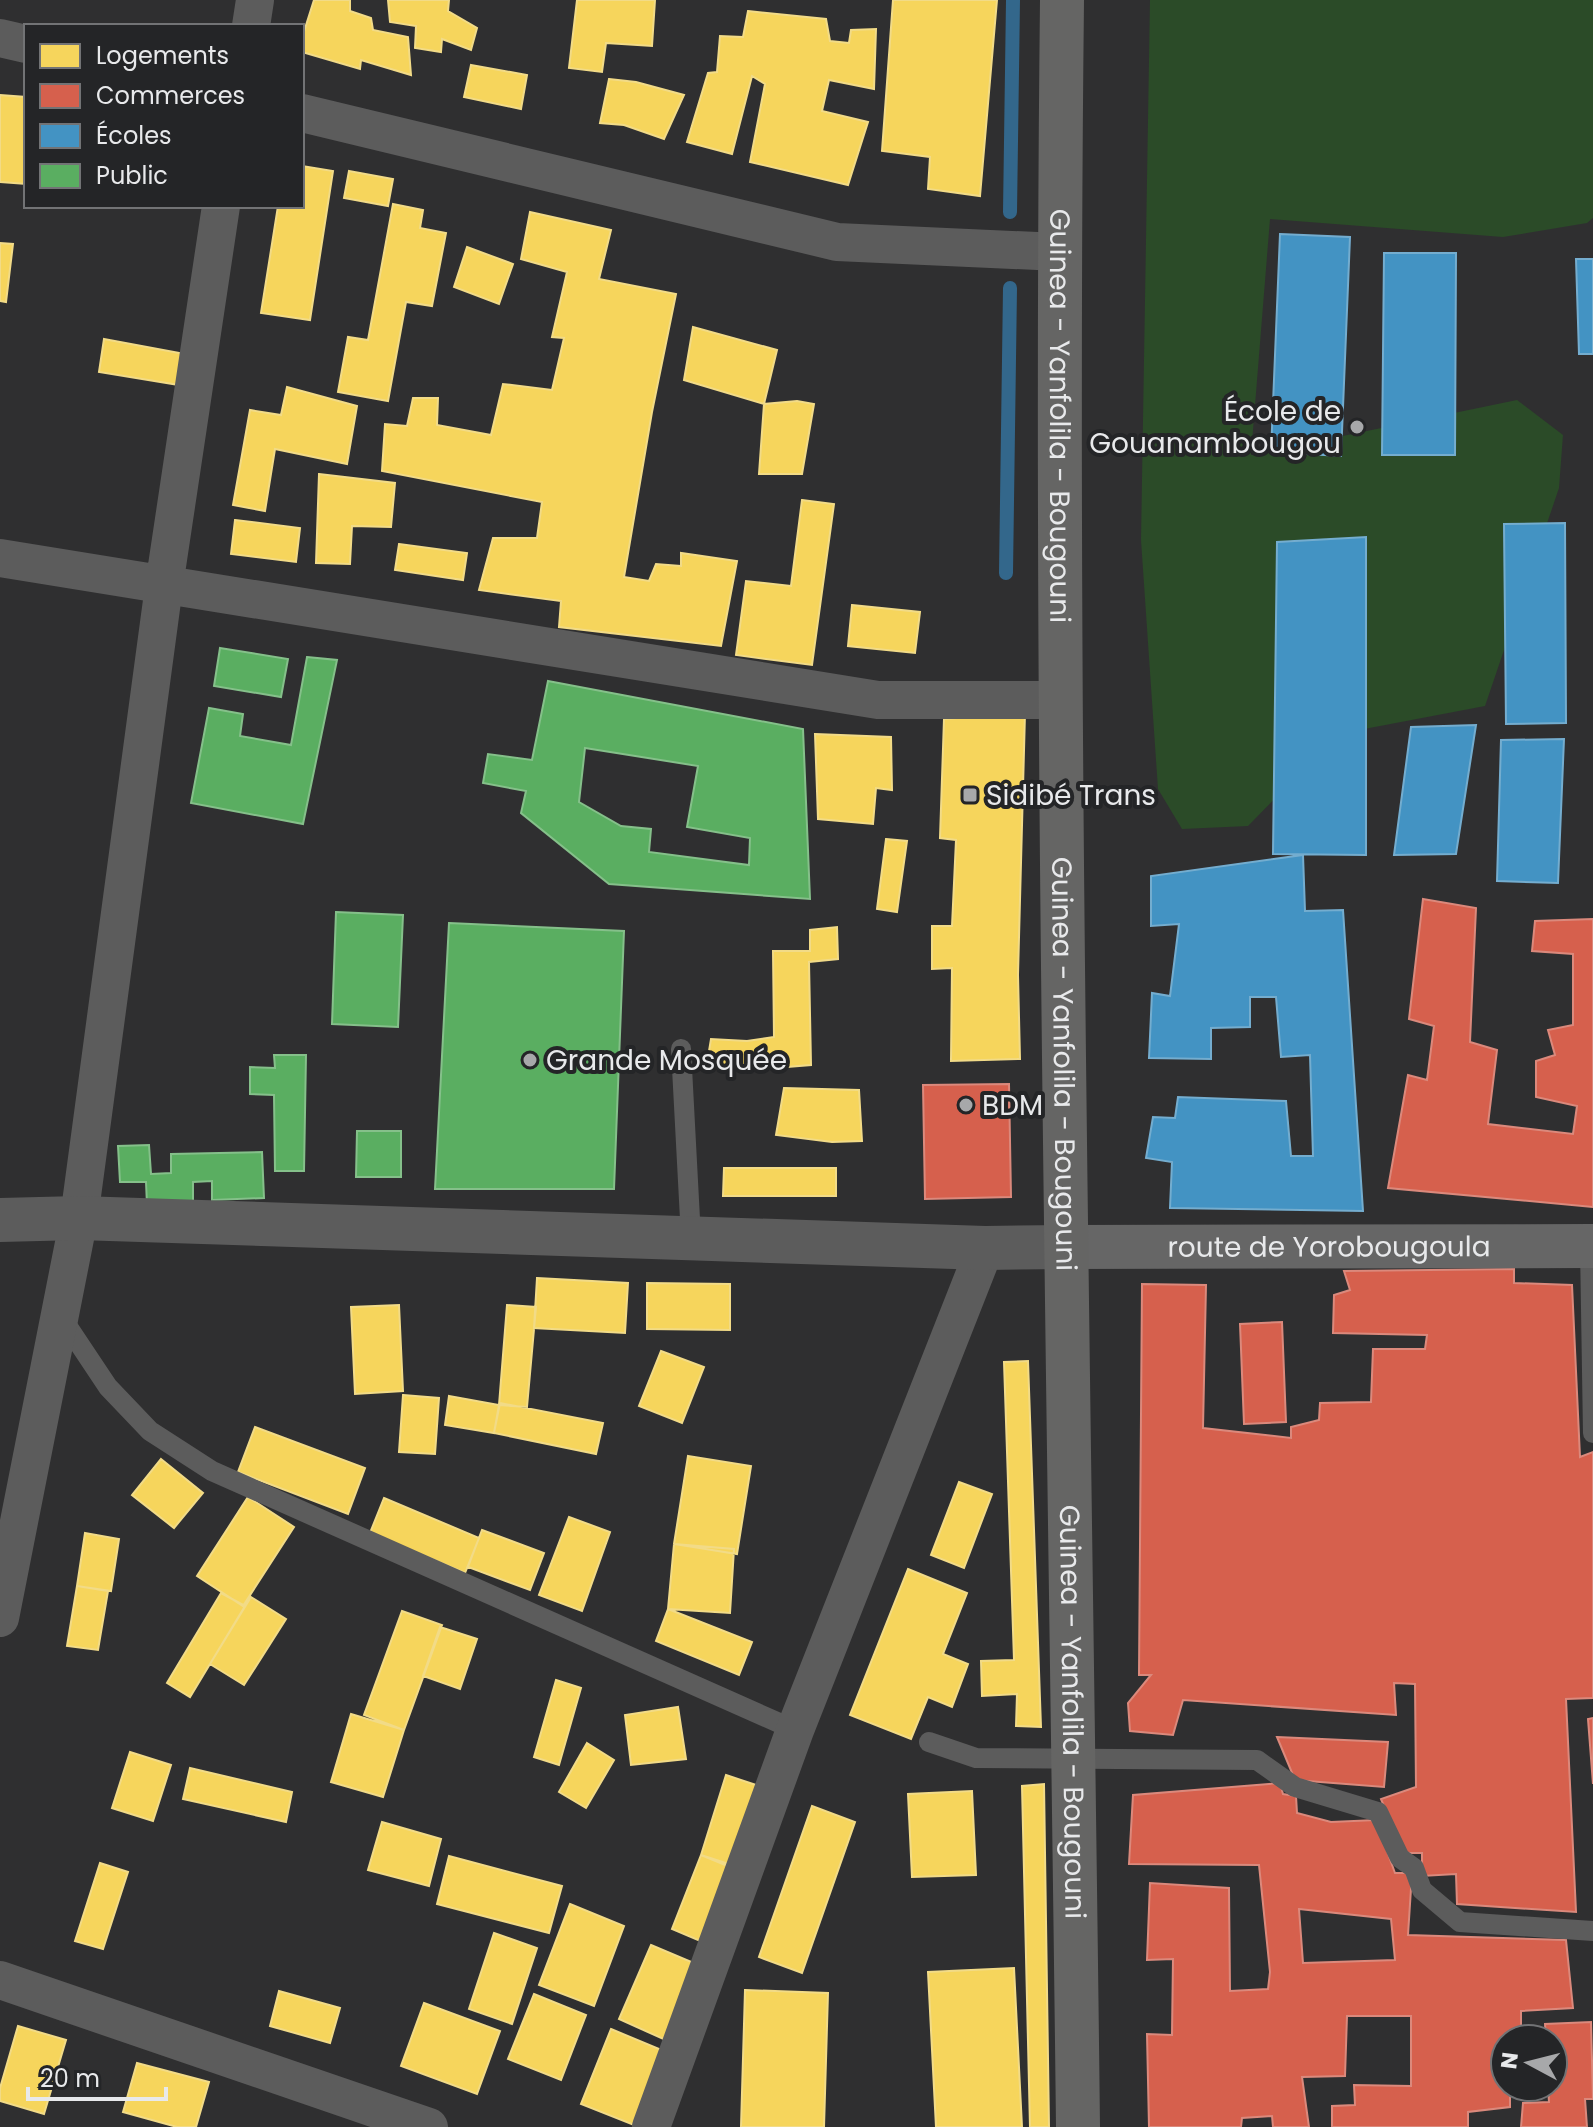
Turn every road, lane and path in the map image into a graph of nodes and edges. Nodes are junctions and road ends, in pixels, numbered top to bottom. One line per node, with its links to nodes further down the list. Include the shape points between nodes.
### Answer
1 (255, 0): 3 (street)
2 (1062, 0): 8 (main road, Guinea - Yanfolila - Bougouni)
3 (251, 24)
4 (0, 38): 5 (street)
5 (24, 44)
6 (304, 113): 8 (street, via 837,242)
7 (221, 208): 10 (street)
8 (1059, 252): 11 (main road, Guinea - Yanfolila - Bougouni)
9 (0, 558): 10 (street)
10 (164, 586): 11 (street, via 878,700); 13 (street)
11 (1059, 700): 17 (main road, Guinea - Yanfolila - Bougouni)
12 (681, 1049): 15 (lane)
13 (79, 1218): 14 (street); 15 (street); 19 (street)
14 (0, 1220)
15 (691, 1238): 18 (street)
16 (1592, 1246): 17 (main road, route de Yorobougoula); 20 (lane)
17 (1067, 1247): 18 (street); 24 (main road, Guinea - Yanfolila - Bougouni)
18 (985, 1248): 22 (street)
19 (60, 1315): 21 (street); 22 (lane, via 108,1387 150,1431 212,1471)
20 (1593, 1433)
21 (0, 1618)
22 (795, 1730): 28 (street)
23 (929, 1742): 24 (lane, via 976,1758)
24 (1074, 1757): 25 (lane, via 1257,1760 1295,1787 1378,1812 1422,1890 1460,1922); 29 (main road, Guinea - Yanfolila - Bougouni)
25 (1593, 1931)
26 (0, 1980): 27 (street)
27 (429, 2127)
28 (651, 2127)
29 (1078, 2127)

